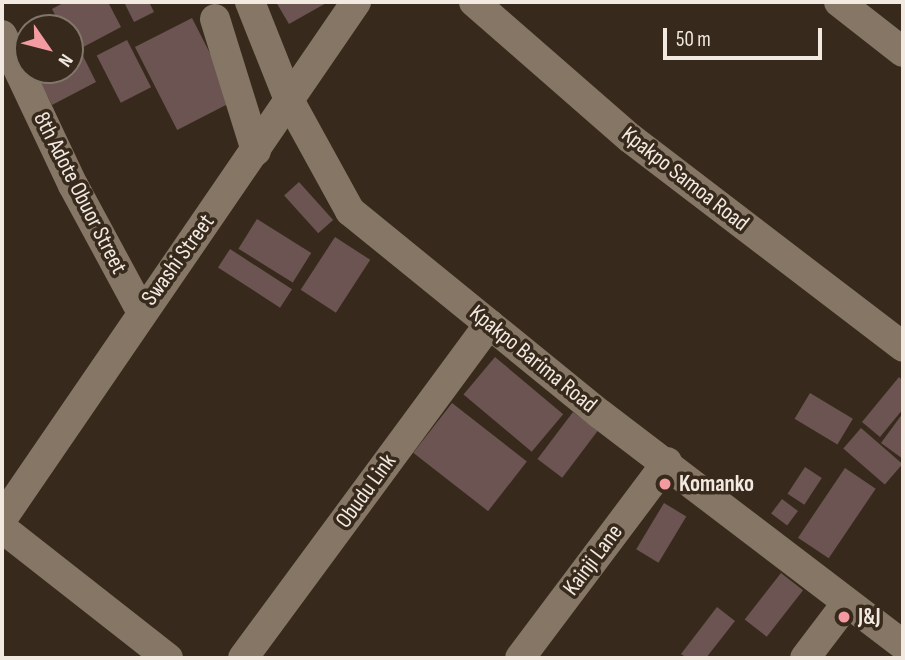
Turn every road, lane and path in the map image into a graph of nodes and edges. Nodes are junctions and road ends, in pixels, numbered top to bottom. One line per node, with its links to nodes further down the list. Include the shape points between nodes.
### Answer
1 (250, 2): 8 (street, Kpakpo Barima Road)
2 (356, 2): 8 (street, Swashi Street)
3 (474, 2): 12 (street, Kpakpo Samoa Road, via 630,138)
4 (839, 2): 7 (street)
5 (215, 19): 9 (street)
6 (2, 36): 10 (street, 8th Adote Obuor Street, via 73,185)
7 (903, 52)
8 (289, 100): 9 (street, Swashi Street); 11 (street, Kpakpo Barima Road, via 350,211)
9 (256, 151): 10 (street, Swashi Street)
10 (141, 311): 14 (street, Swashi Street)
11 (489, 324): 13 (street, Kpakpo Barima Road); 19 (street, Obudu Link)
12 (903, 346)
13 (667, 462): 16 (street, Kpakpo Barima Road); 20 (street, Kainji Lane)
14 (2, 519)
15 (2, 528): 18 (street)
16 (846, 604): 17 (street, Kpakpo Barima Road); 21 (street)
17 (903, 645)
18 (168, 658)
19 (243, 658)
20 (520, 658)
21 (805, 658)

